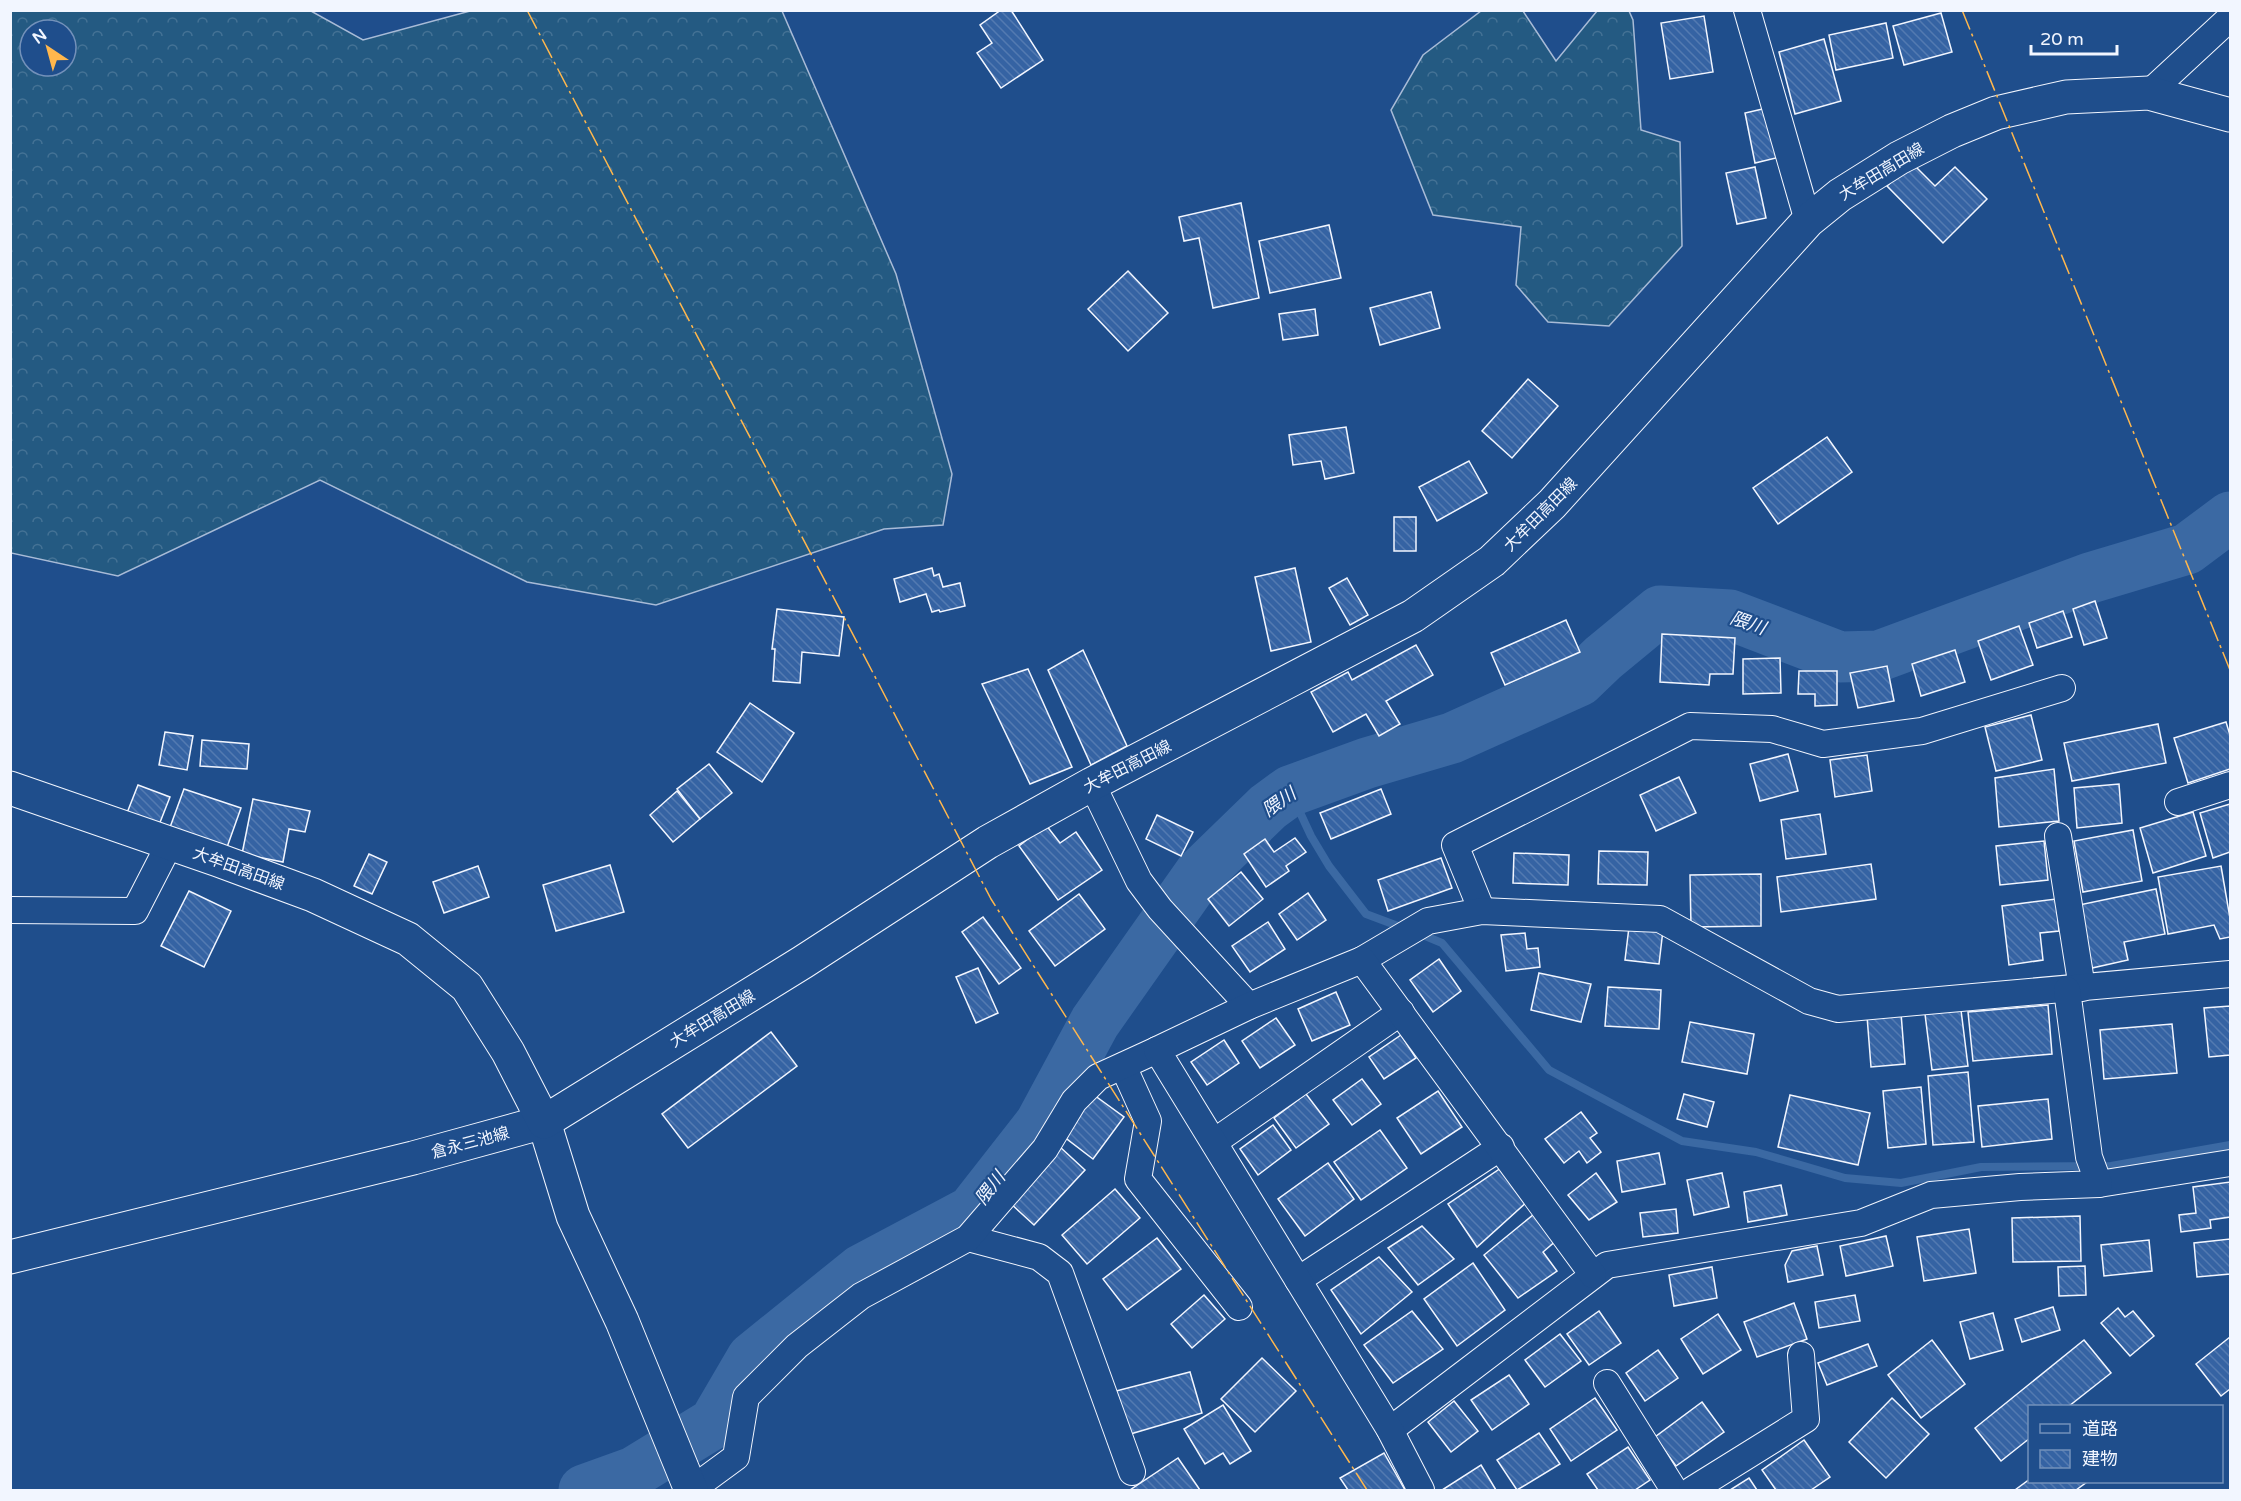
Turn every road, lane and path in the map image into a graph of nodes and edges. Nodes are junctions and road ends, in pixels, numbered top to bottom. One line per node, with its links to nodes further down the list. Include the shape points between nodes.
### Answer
1 (1747, 10): 5 (street)
2 (2230, 18): 3 (street)
3 (2149, 93): 4 (main road, 大牟田高田線); 5 (main road, 大牟田高田線, via 2066,97 1996,113 1899,158 1840,195)
4 (2230, 115)
5 (1808, 221): 7 (main road, 大牟田高田線, via 1552,504 1492,561 1413,616)
6 (2062, 688): 14 (street, via 1922,731 1822,744 1772,729 1690,726 1455,845)
7 (1092, 784): 18 (street, via 1139,881); 22 (main road, 大牟田高田線, via 987,842 803,962)
8 (2230, 785): 10 (street)
9 (10, 788): 12 (main road, 大牟田高田線)
10 (2178, 802)
11 (2058, 836): 17 (street)
12 (170, 843): 13 (street, via 135,911); 22 (main road, 大牟田高田線, via 313,895 408,939 466,987 508,1052)
13 (10, 910)
14 (1482, 911): 15 (street, via 1428,921); 17 (street, via 1660,919 1809,1001 1838,1009)
15 (1362, 960): 18 (street); 19 (street)
16 (2230, 974): 17 (street)
17 (2075, 989): 26 (street)
18 (1249, 1006): 20 (street)
19 (1401, 1012): 23 (street); 24 (street)
20 (1157, 1050): 21 (street); 23 (street)
21 (1123, 1066): 27 (street, via 1098,1077 1074,1101 1045,1149); 31 (street, via 1148,1121 1138,1179)
22 (544, 1122): 28 (main road, 倉永三池線); 36 (main road, via 573,1216 622,1321)
23 (1214, 1142): 30 (street)
24 (1501, 1148): 29 (street); 30 (street)
25 (2230, 1163): 26 (street)
26 (2095, 1172): 29 (street, via 2020,1187 1931,1195 1861,1223 1607,1265)
27 (968, 1238): 35 (street, via 1039,1257 1060,1273); 36 (street, via 861,1296 797,1346 746,1397 736,1457)
28 (10, 1257)
29 (1593, 1275): 34 (street)
30 (1298, 1280): 34 (street)
31 (1239, 1307)
32 (1801, 1355): 39 (street, via 1806,1419)
33 (1607, 1383): 38 (street)
34 (1390, 1430): 37 (street)
35 (1132, 1472)
36 (691, 1490)
37 (1421, 1491)
38 (1674, 1491)
39 (1692, 1491)

